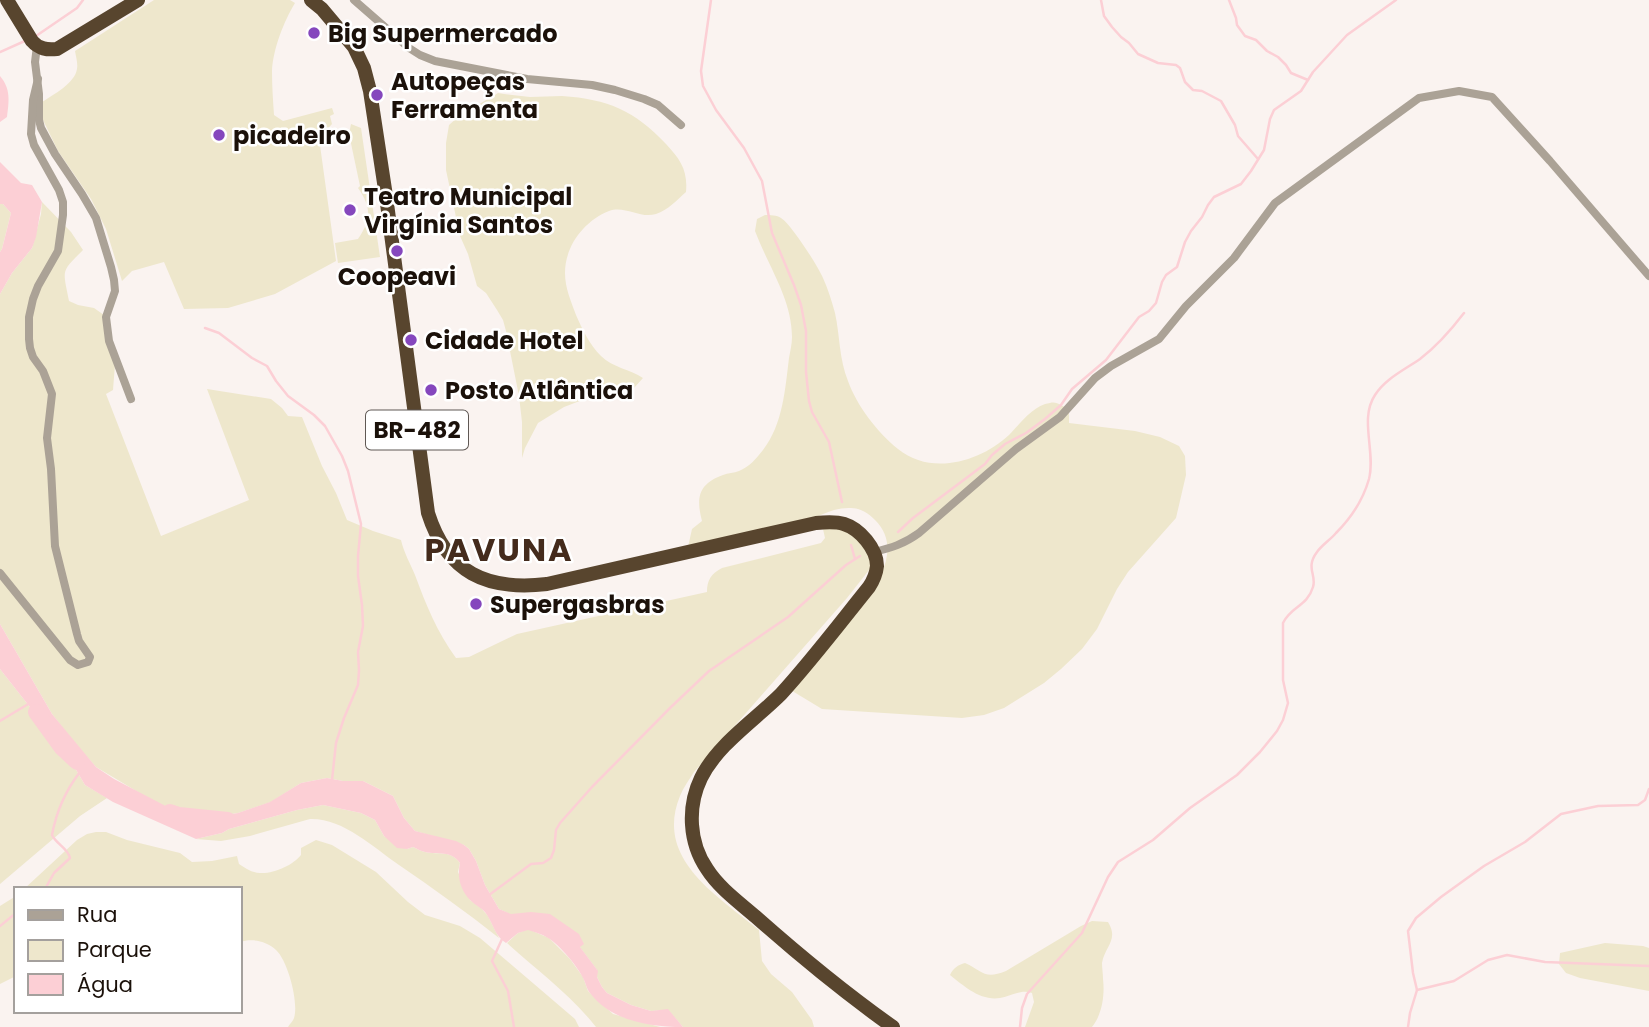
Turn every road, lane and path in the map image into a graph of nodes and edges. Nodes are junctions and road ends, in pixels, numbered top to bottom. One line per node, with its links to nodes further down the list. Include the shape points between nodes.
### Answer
1 (138, 0): 5 (highway, via 57,49 48,50)
2 (311, 0): 10 (highway, BR-482, via 354,47 364,68 429,513 435,533 461,566 495,583 547,584 833,522 855,528)
3 (355, 0): 7 (street, via 409,48 435,61 615,90 658,104)
4 (11, 1): 5 (highway)
5 (32, 40): 6 (street)
6 (38, 79): 9 (street, via 41,128 91,207 111,267 115,291 106,317 109,341); 11 (street, via 30,134 60,190 63,215 58,251 33,299 29,339 33,358 52,394 47,439 55,546 79,641 89,660 78,665 70,660)
7 (681, 125)
8 (1649, 276): 10 (street, via 1492,97 1459,91 1419,98 1275,202 1234,258 1159,339 1111,366 1060,417 907,542)
9 (131, 399)
10 (874, 552): 12 (highway, via 877,565 869,587 781,693 709,765 695,793 692,828 698,853 726,890 799,956)
11 (0, 573)
12 (893, 1027)

